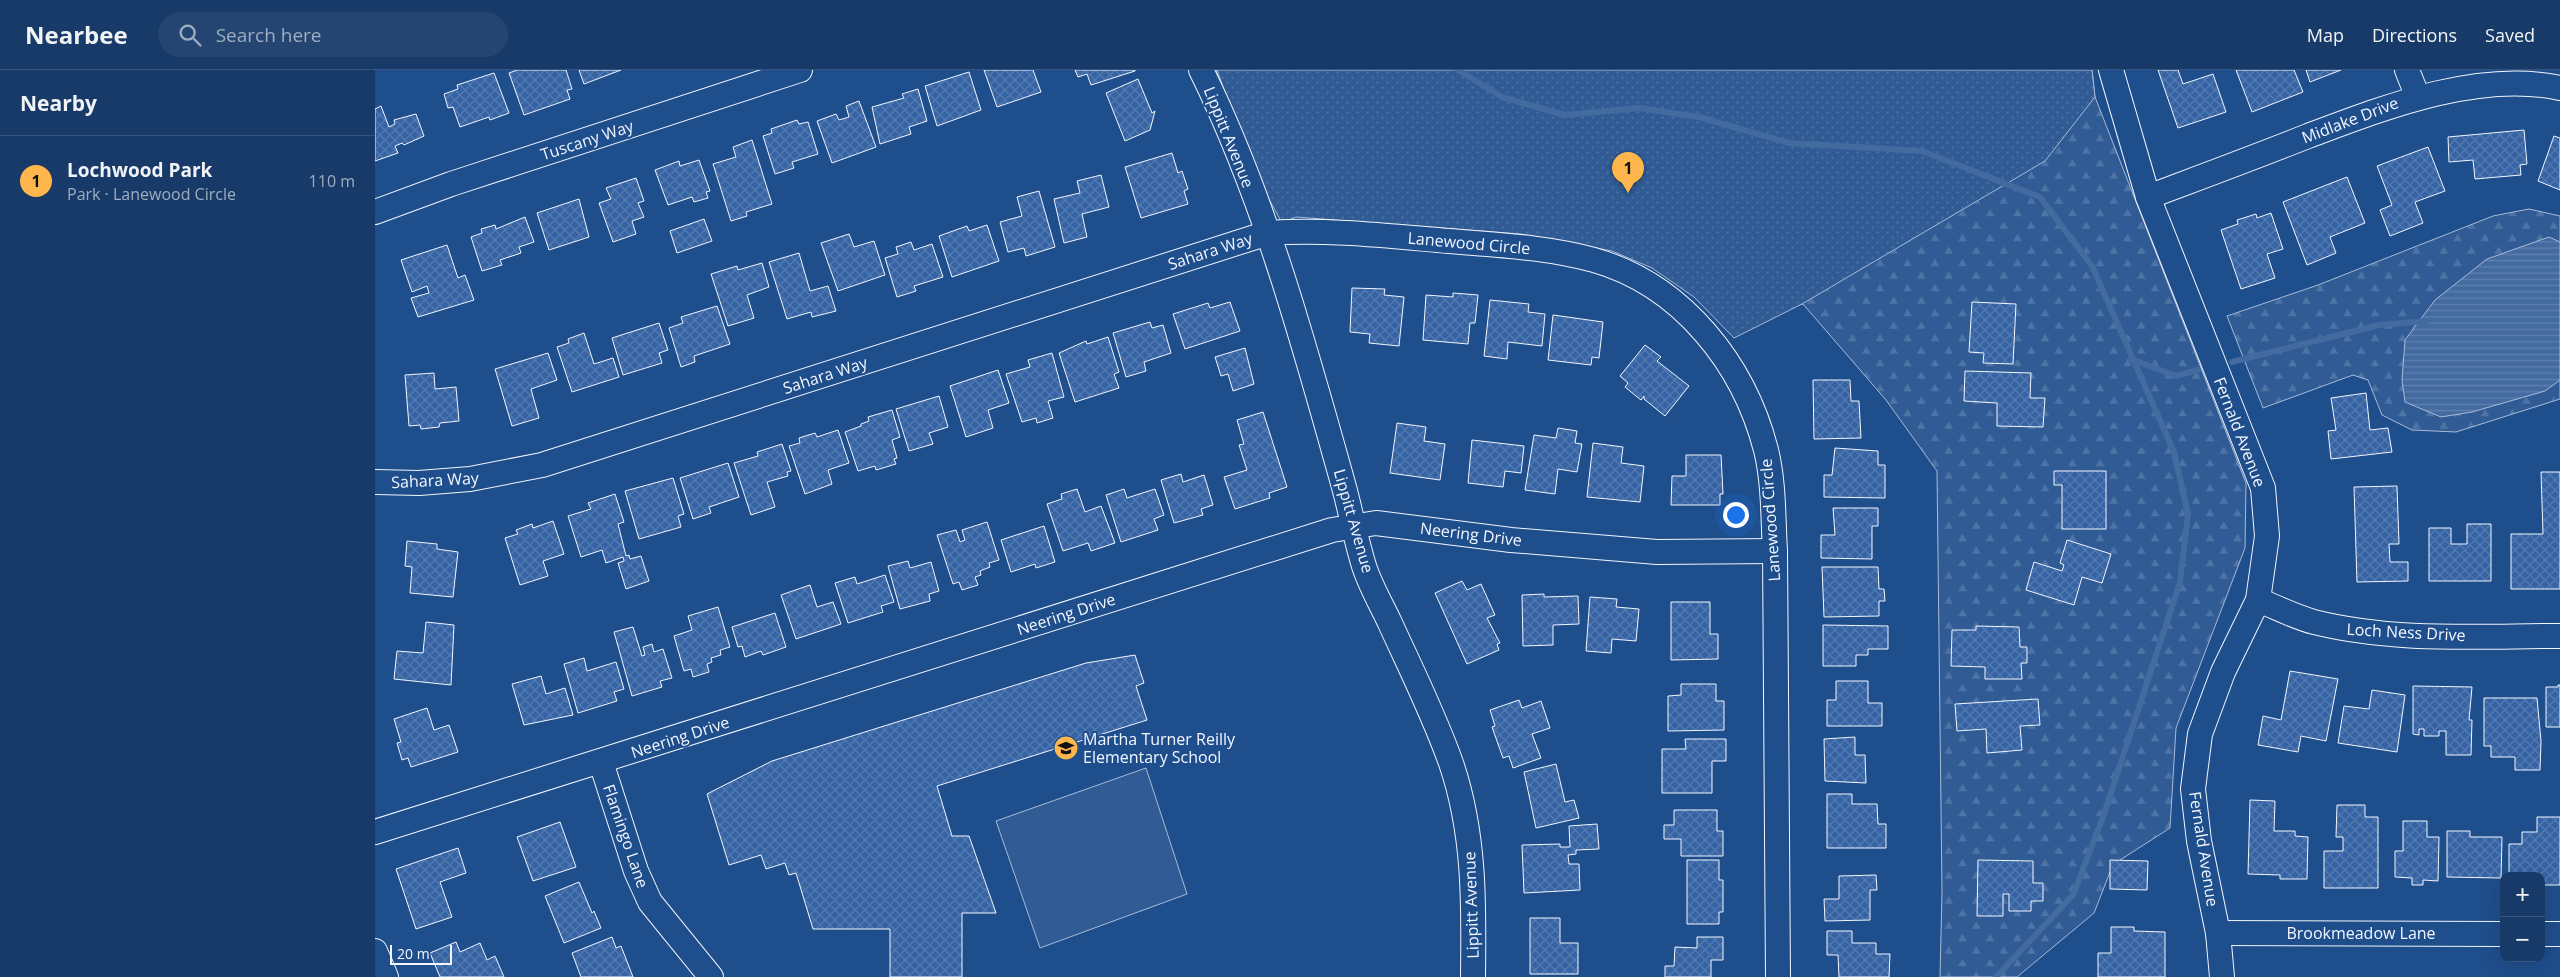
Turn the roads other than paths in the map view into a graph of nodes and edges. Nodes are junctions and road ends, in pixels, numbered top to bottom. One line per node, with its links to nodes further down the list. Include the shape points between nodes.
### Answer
1 (799, 70): 8 (street, Tuscany Way)
2 (1201, 70): 9 (street, Lippitt Avenue)
3 (2111, 70): 7 (street, Fernald Avenue)
4 (2407, 70): 6 (street)
5 (2560, 88): 6 (street, Midlake Drive, via 2487,80)
6 (2417, 95): 7 (street, Midlake Drive)
7 (2148, 197): 13 (street, Fernald Avenue, via 2263,488 2267,536)
8 (375, 212)
9 (1268, 233): 10 (street, Sahara Way, via 542,465 471,479); 11 (street, Lippitt Avenue, via 1312,374); 12 (street, Lanewood Circle, via 1335,232 1535,247 1595,261 1635,276 1685,311 1720,349 1742,384 1754,409 1766,452)
10 (375, 482)
11 (1353, 526): 12 (street, Neering Drive, via 1376,523 1511,540 1657,552); 15 (street, Neering Drive, via 1323,532); 24 (street, Lippitt Avenue, via 1365,569 1437,728 1462,804 1474,883)
12 (1775, 551): 25 (street, Lanewood Circle)
13 (2258, 600): 14 (street, Loch Ness Drive, via 2312,622 2355,631 2417,636); 17 (street, Fernald Avenue, via 2223,672 2200,734 2193,789 2199,841)
14 (2560, 636)
15 (601, 762): 16 (street, Neering Drive); 23 (street, Flamingo Lane, via 636,871 650,902)
16 (375, 832)
17 (2218, 933): 18 (street, Brookmeadow Lane); 26 (street, Fernald Avenue)
18 (2500, 934)
19 (2545, 934): 20 (street)
20 (2560, 934)
21 (375, 951): 22 (street)
22 (386, 977)
23 (711, 977)
24 (1473, 977)
25 (1778, 977)
26 (2222, 977)

